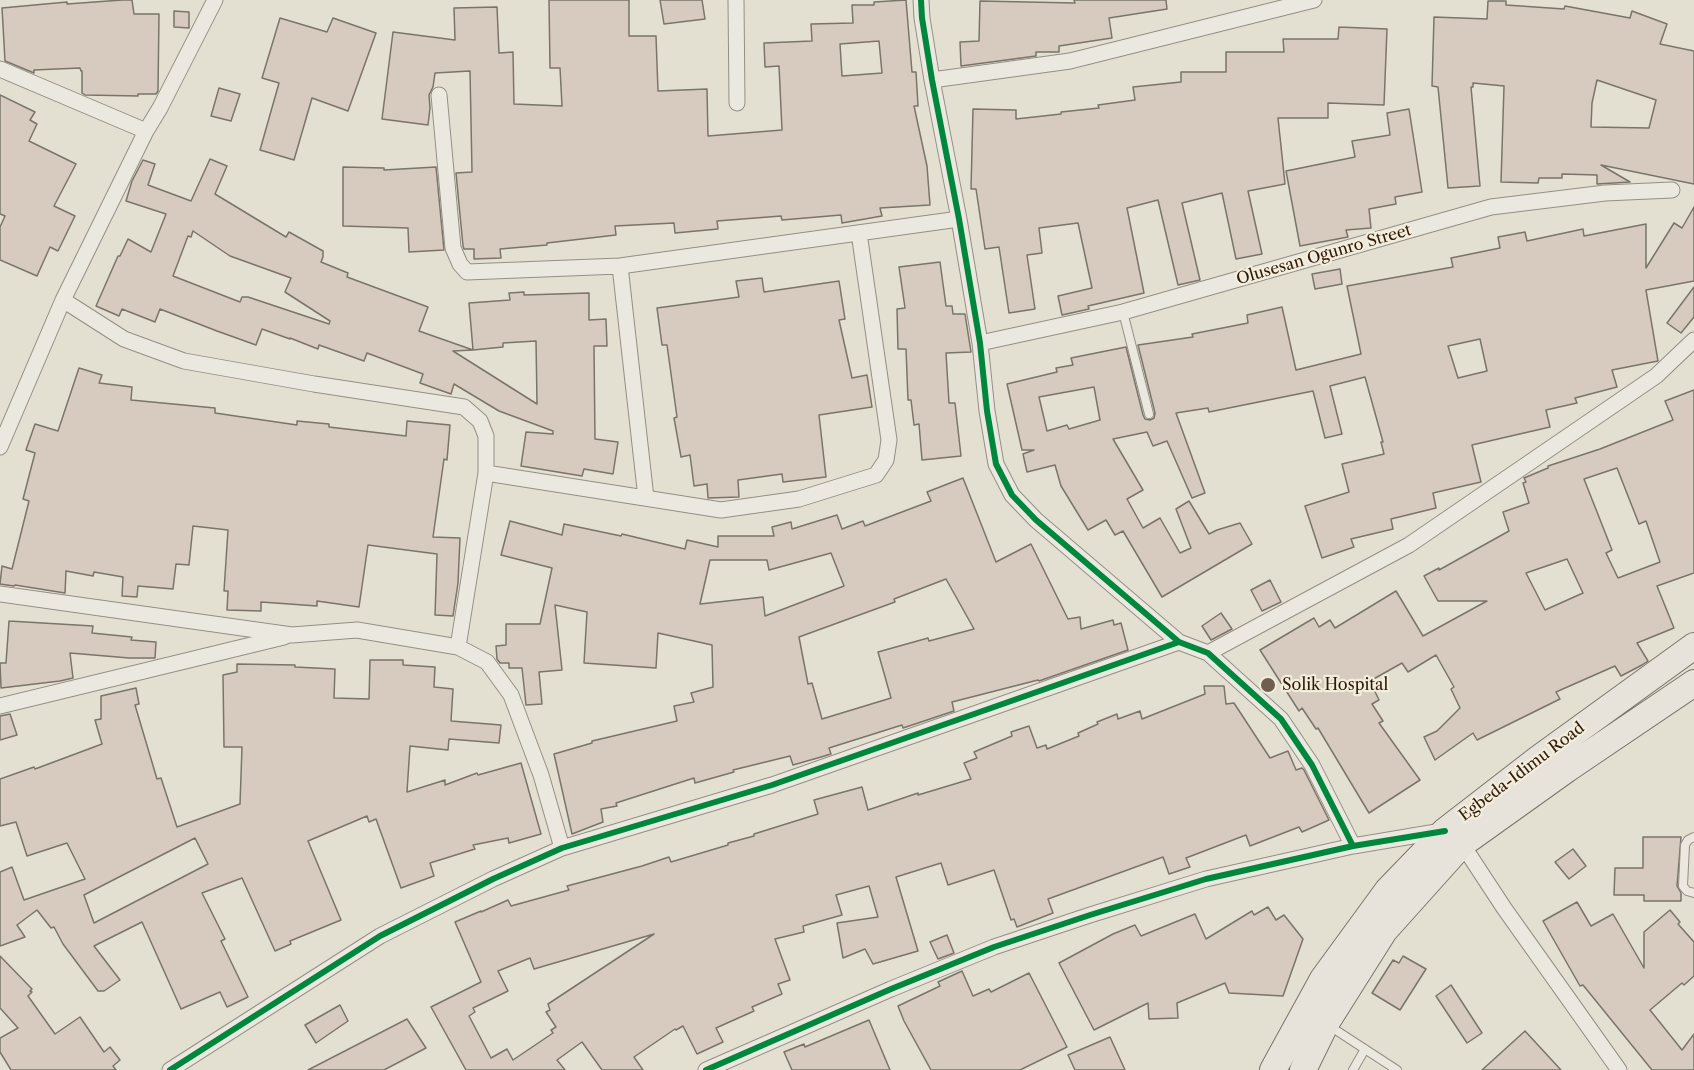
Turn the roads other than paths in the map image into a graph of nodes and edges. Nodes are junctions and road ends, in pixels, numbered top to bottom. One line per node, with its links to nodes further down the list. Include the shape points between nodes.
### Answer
1 (215, 0): 9 (street)
2 (736, 0): 8 (street)
3 (921, 0): 6 (street)
4 (1314, 0): 6 (street, via 1070,61)
5 (0, 69): 9 (street)
6 (932, 80): 11 (street)
7 (440, 95): 13 (street, via 453,248 467,272)
8 (737, 103)
9 (146, 131): 14 (street)
10 (1672, 190): 15 (street, Olusesan Ogunro Street, via 1605,193 1491,207)
11 (958, 219): 12 (street); 17 (street)
12 (859, 233): 13 (street); 21 (street, via 889,440 886,460 876,475 799,500 721,510)
13 (620, 266): 21 (street)
14 (63, 300): 19 (street); 20 (street, via 124,339 184,361 464,407 480,421 486,436)
15 (1123, 312): 17 (street, Olusesan Ogunro Street); 18 (lane)
16 (1694, 340): 27 (street, via 1656,376 1409,545)
17 (980, 343): 24 (street, via 996,464 1012,495)
18 (1149, 414)
19 (0, 447)
20 (486, 473): 21 (street); 26 (street)
21 (646, 498)
22 (0, 594): 23 (street)
23 (292, 634): 26 (street, via 357,630); 29 (street)
24 (1179, 642): 27 (street); 33 (street, via 772,785)
25 (1694, 646): 30 (main road, Egbeda-Idimu Road, via 1538,759)
26 (458, 647): 33 (street, via 488,662 511,696 541,775)
27 (1208, 653): 32 (street, via 1281,719 1312,765)
28 (1694, 683): 30 (main road, Egbeda-Idimu Road, via 1567,769)
29 (0, 706)
30 (1454, 837): 32 (street); 35 (main road, Egbeda-Idimu Road, via 1384,931); 39 (main road, Egbeda-Idimu Road, via 1388,890 1323,979); 43 (street)
31 (1694, 837): 34 (lane, via 1685,845 1683,886)
32 (1353, 846): 38 (street, via 1206,879 993,947)
33 (562, 848): 37 (street, via 380,936)
34 (1694, 892)
35 (1326, 1023): 36 (lane); 40 (main road, Egbeda-Idimu Road)
36 (1365, 1049): 41 (lane); 42 (lane)
37 (170, 1070)
38 (706, 1070)
39 (1273, 1070)
40 (1303, 1070)
41 (1353, 1070)
42 (1397, 1070)
43 (1619, 1070)

